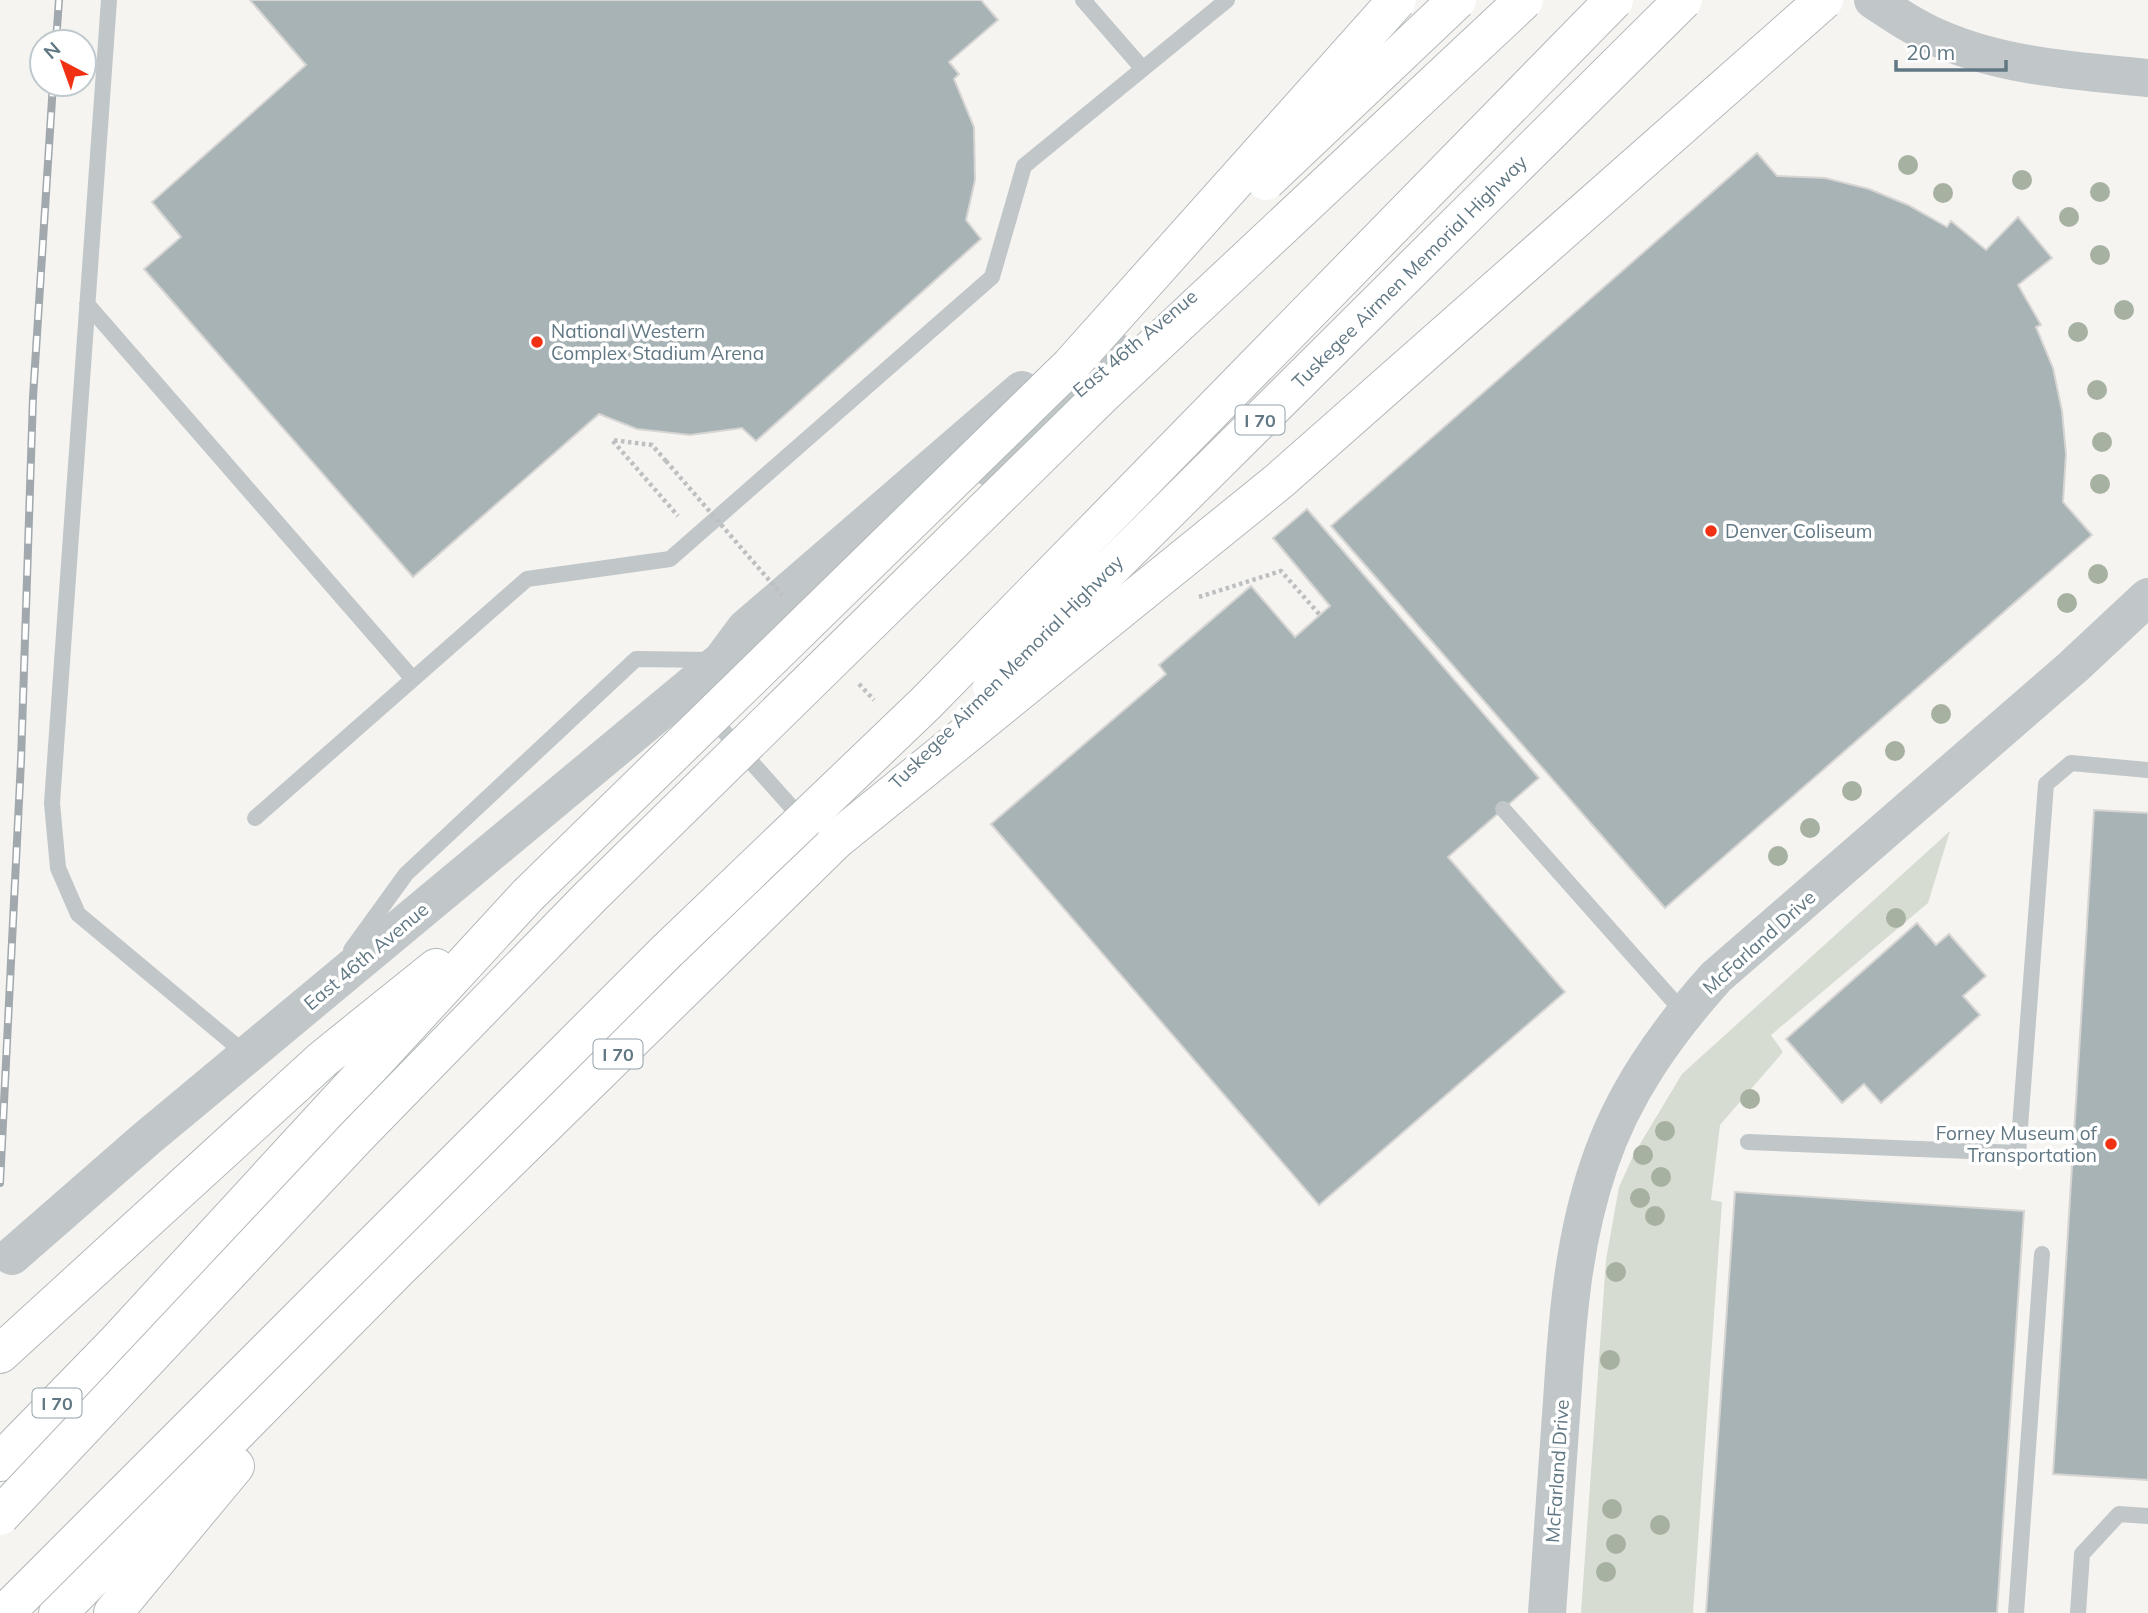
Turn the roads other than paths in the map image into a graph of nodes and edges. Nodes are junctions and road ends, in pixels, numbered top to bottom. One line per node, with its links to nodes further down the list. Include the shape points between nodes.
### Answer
1 (109, 0): 15 (lane)
2 (1083, 0): 13 (lane)
3 (1227, 0): 13 (lane)
4 (1396, 0): 16 (highway, bridge)
5 (1457, 0): 16 (highway, I 70, bridge)
6 (1474, 0): 18 (street, East 46th Avenue, via 745,629)
7 (1524, 0): 36 (highway, bridge, via 1102,395 591,896 357,1136)
8 (1537, 0): 18 (street, East 46th Avenue, via 765,658)
9 (1614, 0): 38 (highway, bridge, via 926,702 666,951)
10 (1683, 0): 25 (highway, Tuskegee Airmen Memorial Highway / I 70, bridge)
11 (1824, 0): 25 (highway, bridge, via 1279,481)
12 (1873, 0): 14 (street, via 1936,38 1976,53 2035,67)
13 (1143, 69): 19 (lane, via 1024,166 992,277 670,559 527,579)
14 (2148, 78)
15 (88, 304): 19 (lane); 29 (lane, via 52,803 58,868 78,914)
16 (1071, 365): 26 (highway, I 70, bridge)
17 (2148, 597): 28 (street, McFarland Drive, via 1716,977)
18 (722, 660): 20 (street, East 46th Avenue); 27 (lane, via 636,659 406,874)
19 (413, 679): 24 (lane)
20 (696, 699): 23 (lane); 27 (street, East 46th Avenue)
21 (2148, 770): 30 (lane, via 2071,763 2046,784 2018,1153)
22 (1503, 809): 28 (lane)
23 (795, 811)
24 (255, 818)
25 (836, 840): 33 (highway, I 70)
26 (528, 895): 34 (highway, via 323,1059); 35 (highway, I 70, via 115,1344)
27 (317, 997): 29 (street, East 46th Avenue)
28 (1684, 1013): 41 (street, McFarland Drive, via 1635,1085 1599,1163 1586,1206 1568,1312)
29 (247, 1055): 32 (street, East 46th Avenue)
30 (1748, 1142)
31 (2042, 1254): 42 (lane)
32 (12, 1256)
33 (399, 1268): 39 (highway, I 70); 40 (highway)
34 (0, 1354)
35 (0, 1462)
36 (0, 1516)
37 (2148, 1516): 43 (lane, via 2119,1514 2082,1554)
38 (5, 1613)
39 (58, 1613)
40 (113, 1613)
41 (1547, 1613)
42 (2015, 1613)
43 (2078, 1613)

